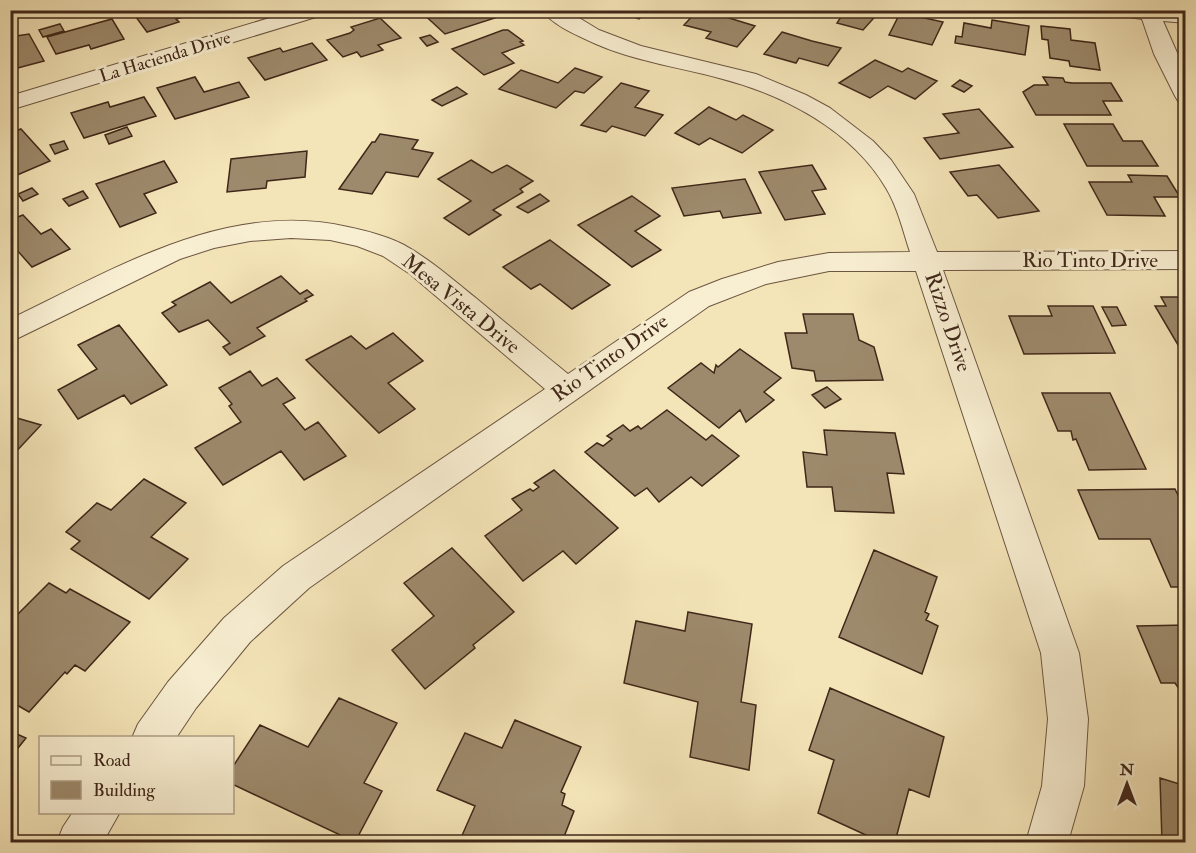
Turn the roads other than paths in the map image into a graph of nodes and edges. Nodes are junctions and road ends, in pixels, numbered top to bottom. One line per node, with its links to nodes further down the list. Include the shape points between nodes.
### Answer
1 (319, 10): 7 (street, La Hacienda Drive)
2 (552, 10): 9 (street, Rizzo Drive, via 591,35 626,49 760,84 828,117 879,160 898,188)
3 (1116, 10): 4 (street)
4 (1151, 15): 5 (street); 6 (street)
5 (1185, 17)
6 (1185, 96)
7 (10, 103)
8 (1185, 260): 9 (street, Rio Tinto Drive)
9 (927, 261): 11 (street, Rio Tinto Drive, via 829,262 737,282 699,299); 15 (street, Rizzo Drive, via 1060,653 1068,718 1063,786)
10 (10, 332): 11 (street, Mesa Vista Drive, via 171,253 208,240 270,230 330,231 383,246 420,267)
11 (565, 389): 12 (street, Rio Tinto Drive, via 296,577 237,630)
12 (153, 736)
13 (98, 814): 14 (street)
14 (78, 843)
15 (1047, 843)

